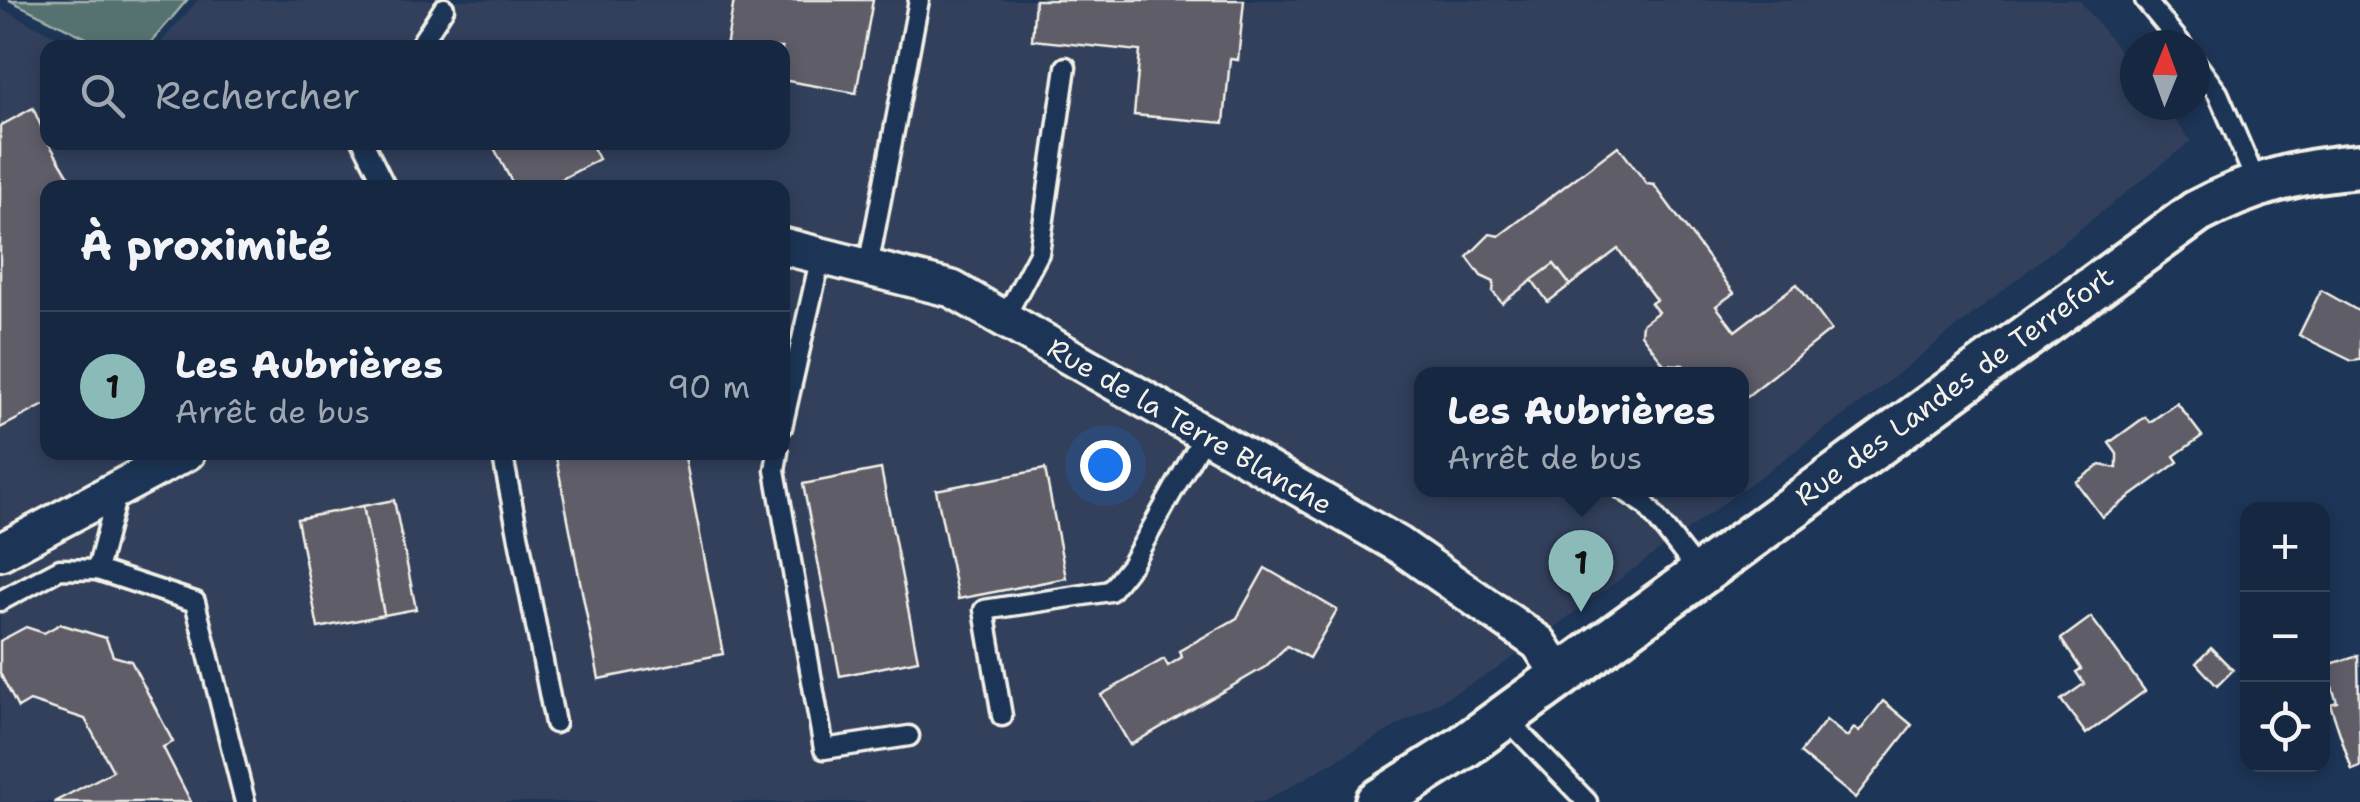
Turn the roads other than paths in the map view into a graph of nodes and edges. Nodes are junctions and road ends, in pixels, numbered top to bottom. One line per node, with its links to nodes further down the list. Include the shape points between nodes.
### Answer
1 (919, 0): 14 (lane)
2 (2145, 0): 4 (lane)
3 (444, 8): 5 (lane)
4 (2170, 30)
5 (423, 40)
6 (1066, 67): 15 (lane, via 1039,253)
7 (2210, 82): 11 (lane)
8 (367, 150): 10 (lane)
9 (2360, 166): 11 (street, Rue des Landes de Terrefort)
10 (382, 180)
11 (2257, 184): 25 (street, Rue des Landes de Terrefort, via 2146,246)
12 (790, 248): 13 (street, Rue de la Terre Blanche)
13 (821, 256): 14 (street, Rue de la Terre Blanche); 16 (lane)
14 (868, 267): 15 (street, Rue de la Terre Blanche, via 952,289)
15 (1004, 319): 17 (street, Rue de la Terre Blanche)
16 (790, 392)
17 (1205, 434): 27 (street, Rue de la Terre Blanche, via 1471,592 1538,644); 28 (lane, via 1110,591 984,610)
18 (172, 460): 21 (street)
19 (504, 460): 30 (lane)
20 (777, 460): 31 (lane, via 824,749)
21 (118, 490): 23 (street); 24 (lane)
22 (1634, 497): 25 (lane)
23 (0, 552)
24 (97, 570): 26 (lane, via 60,569); 32 (lane, via 195,602)
25 (1699, 573): 27 (street, Rue des Landes de Terrefort)
26 (0, 601)
27 (1560, 675): 29 (street, Rue des Landes de Terrefort)
28 (1002, 716)
29 (1504, 716): 33 (street, Rue des Landes de Terrefort); 34 (lane)
30 (555, 723)
31 (909, 736)
32 (246, 802)
33 (1377, 802)
34 (1587, 802)

